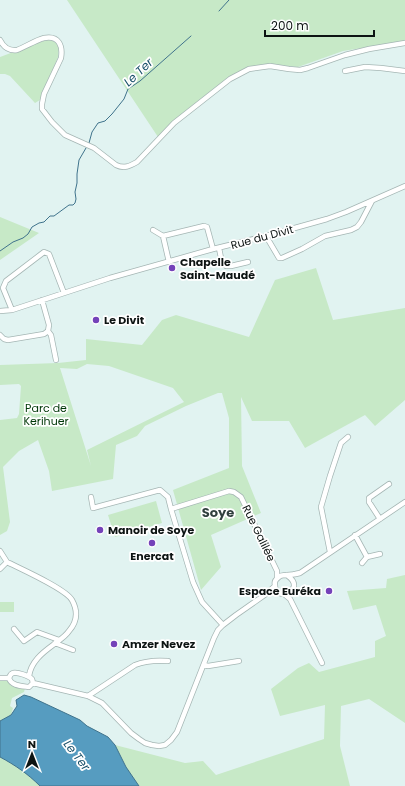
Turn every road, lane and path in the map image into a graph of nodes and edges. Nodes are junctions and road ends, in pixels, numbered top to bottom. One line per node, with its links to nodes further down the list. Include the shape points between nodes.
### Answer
1 (0, 40): 2 (street, via 10,50 17,50 43,38 58,41 62,52 61,58 44,94 42,109 65,135 94,148 116,165 125,167 137,162 174,123 230,80 249,69 270,66 300,70 368,49)
2 (405, 43)
3 (345, 71): 4 (street, via 365,67)
4 (405, 71)
5 (405, 186): 6 (street, Rue du Divit)
6 (372, 201): 9 (street, Rue du Divit, via 327,219); 9 (street, via 357,227 325,236 282,258 279,258)
7 (152, 230): 8 (street)
8 (163, 236): 11 (street, via 204,226 207,227); 12 (street)
9 (266, 236): 10 (street, Rue du Divit)
10 (219, 248): 11 (street, Rue du Divit); 13 (street, via 222,263 226,266)
11 (213, 249): 12 (street, Rue du Divit)
12 (169, 262): 14 (street, Rue du Divit)
13 (248, 262)
14 (64, 293): 15 (street, Rue du Divit); 16 (street, via 49,254 44,252 6,281 4,288)
15 (42, 300): 16 (street, Rue du Divit); 18 (street)
16 (12, 310): 17 (street, Rue du Divit)
17 (0, 311)
18 (48, 331): 20 (street, via 44,334); 21 (street)
19 (0, 335): 20 (street)
20 (2, 340)
21 (56, 360)
22 (348, 437): 30 (street, via 341,443 321,507)
23 (389, 484): 27 (street, via 369,498)
24 (91, 497): 26 (street, via 93,508 160,490 168,497)
25 (405, 502): 27 (street)
26 (171, 509): 36 (street, Rue Galilée, via 229,491 234,492 241,497); 47 (street, via 193,582 202,602)
27 (380, 519): 28 (street)
28 (355, 535): 30 (street); 32 (street)
29 (0, 551): 33 (street)
30 (330, 552): 37 (street)
31 (380, 554): 32 (street)
32 (368, 557): 34 (street)
33 (7, 562): 35 (street); 49 (street, via 62,590 72,600 76,614 75,623)
34 (362, 563)
35 (0, 569)
36 (277, 571): 38 (street, Rue Galilée); 39 (street, Rue Galilée)
37 (300, 573): 38 (street); 40 (street)
38 (285, 575): 39 (street); 40 (street)
39 (277, 578): 41 (street)
40 (293, 582): 43 (street)
41 (275, 586): 42 (street); 44 (street)
42 (278, 592): 44 (street); 45 (street)
43 (291, 592): 45 (street); 46 (street)
44 (266, 594): 47 (street)
45 (284, 594): 46 (street)
46 (290, 599): 53 (street)
47 (223, 625): 54 (street, via 214,638)
48 (14, 629): 49 (street, via 24,641 37,632)
49 (57, 642): 50 (street); 55 (street, via 33,664)
50 (73, 650)
51 (168, 661): 59 (street, via 158,660 135,665)
52 (239, 661): 54 (street, via 208,666)
53 (322, 663)
54 (204, 664): 59 (street, via 177,732 165,745 145,743 131,733 102,703)
55 (29, 676): 57 (street, via 14,673); 58 (street)
56 (0, 678): 57 (street)
57 (9, 678): 58 (street, via 12,684 29,687)
58 (33, 683): 59 (street)
59 (88, 696)

